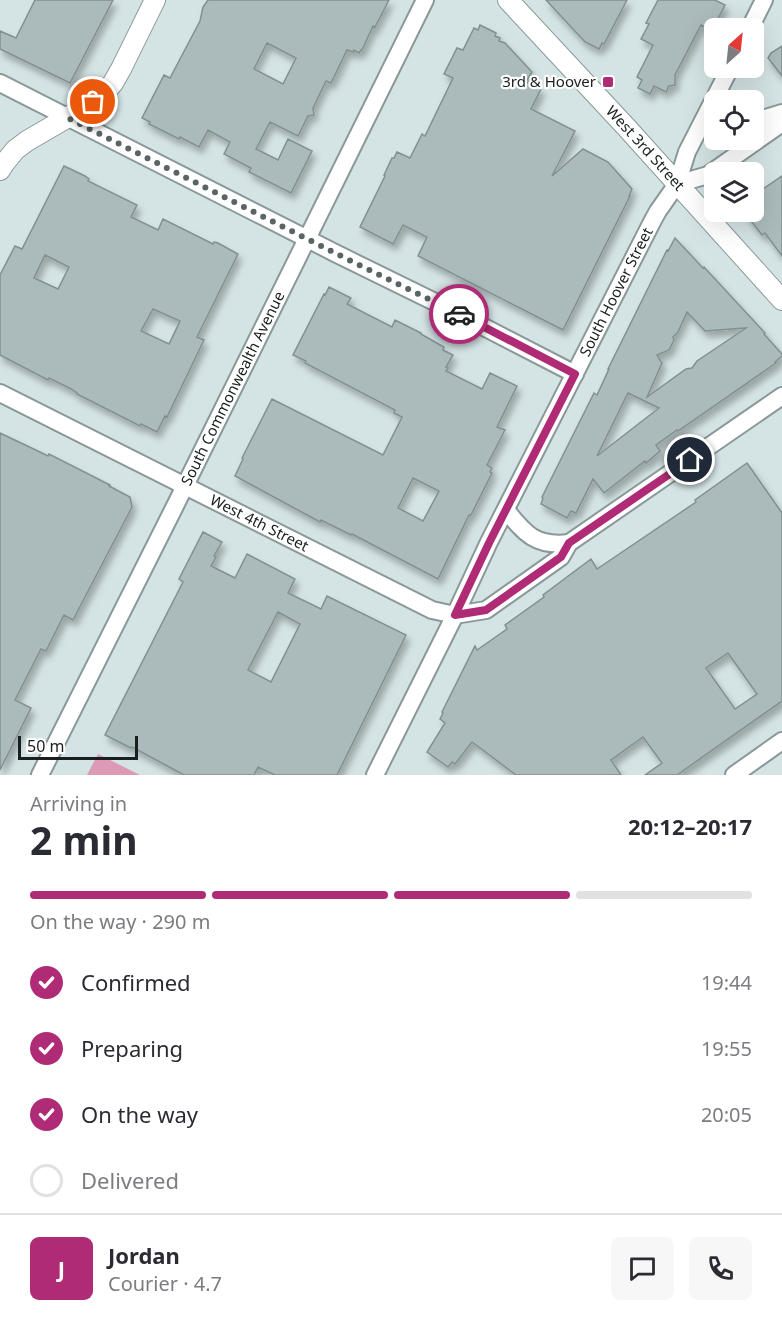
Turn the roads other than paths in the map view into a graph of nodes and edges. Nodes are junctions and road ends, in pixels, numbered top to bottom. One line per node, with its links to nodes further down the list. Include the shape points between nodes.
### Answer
1 (155, 0): 8 (main road, via 113,83 99,99)
2 (425, 0): 14 (street, South Commonwealth Avenue)
3 (508, 0): 13 (main road, West 3rd Street)
4 (764, 0): 5 (street)
5 (755, 18)
6 (0, 83): 8 (street)
7 (782, 113): 9 (street)
8 (68, 118): 12 (main road, via 15,150); 14 (street)
9 (764, 119)
10 (704, 122): 13 (street, South Hoover Street, via 687,152)
11 (782, 123): 13 (street, via 708,175)
12 (0, 170)
13 (677, 184): 15 (main road, West 3rd Street); 16 (street, South Hoover Street, via 652,220)
14 (307, 238): 16 (street); 19 (street, South Commonwealth Avenue)
15 (782, 300)
16 (575, 374): 20 (street, South Hoover Street)
17 (0, 393): 19 (street, West 4th Street)
18 (782, 396): 21 (street)
19 (185, 485): 22 (street, West 4th Street, via 432,610); 24 (street, South Commonwealth Avenue)
20 (506, 510): 21 (street, via 522,531 541,541 554,545); 22 (street, South Hoover Street)
21 (569, 543): 22 (street, via 561,557 486,610)
22 (455, 615): 25 (street, South Hoover Street)
23 (782, 741): 26 (street)
24 (39, 775)
25 (375, 775)
26 (734, 775)

